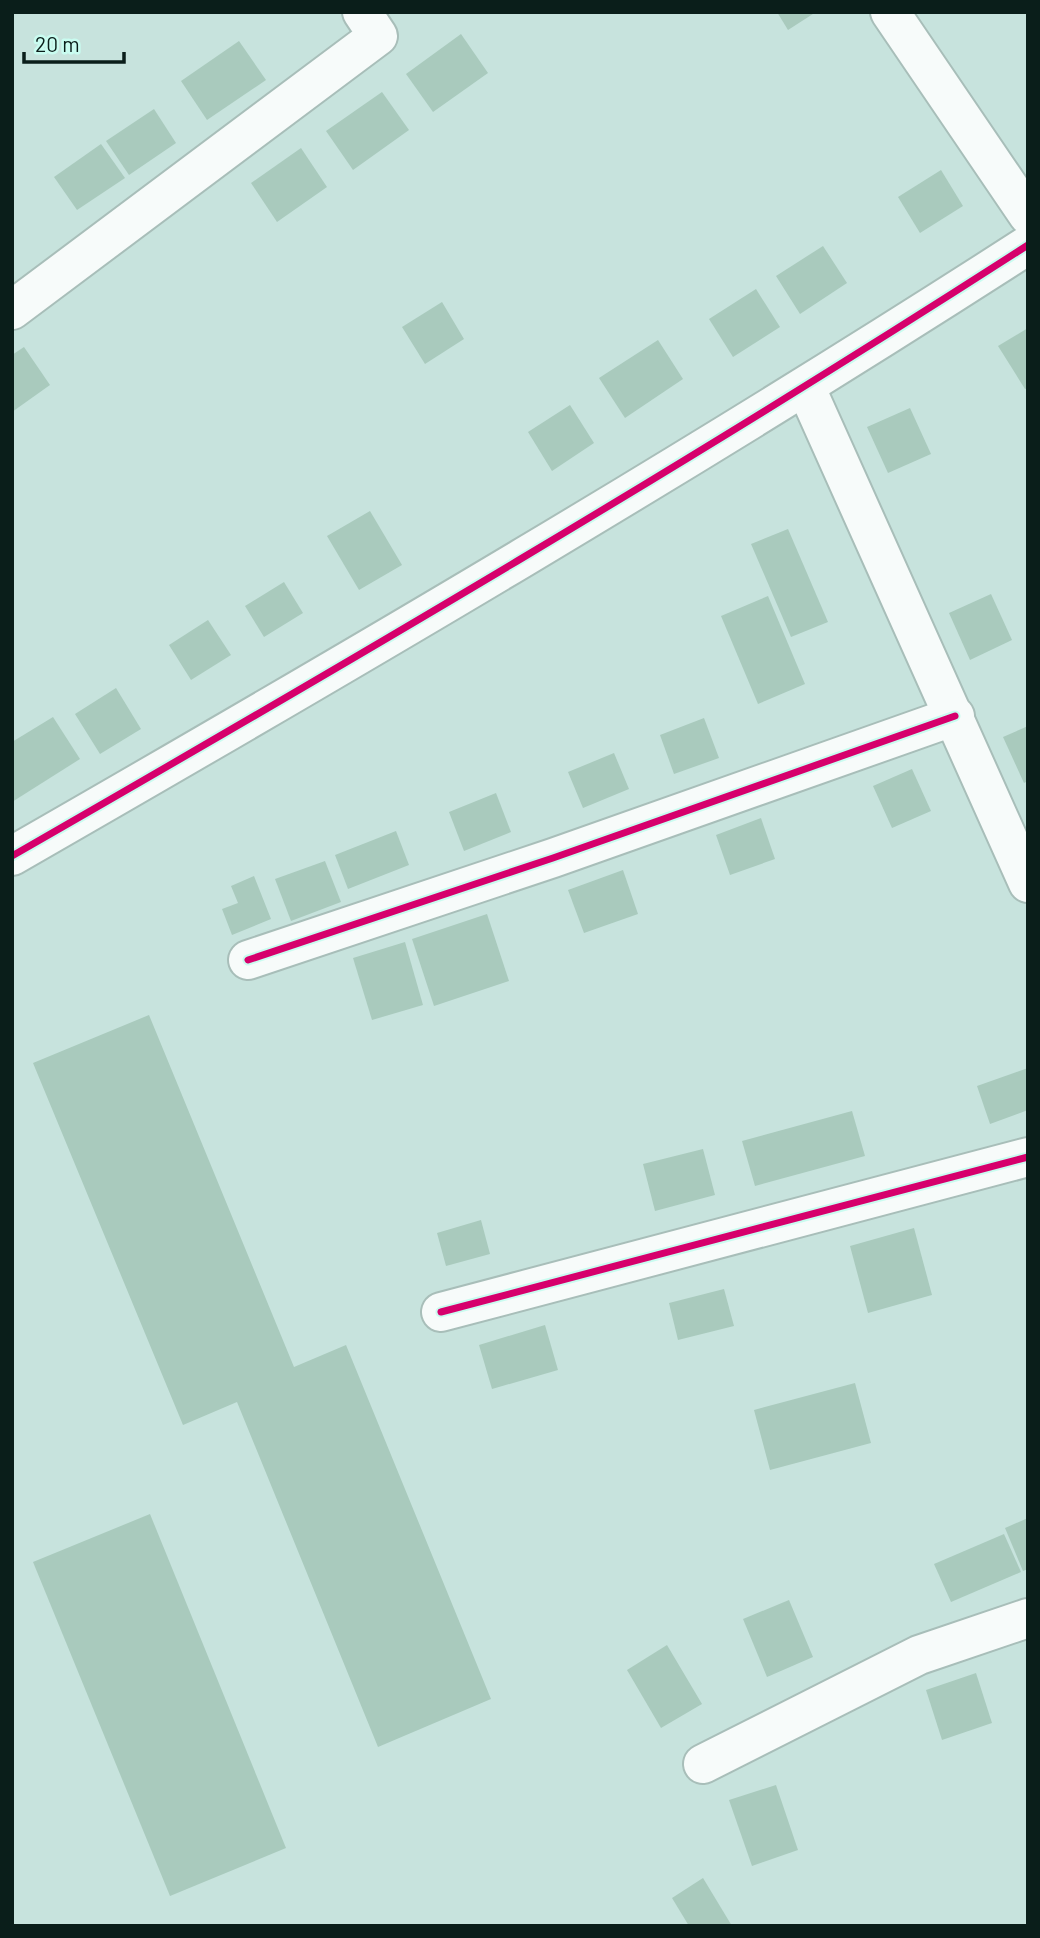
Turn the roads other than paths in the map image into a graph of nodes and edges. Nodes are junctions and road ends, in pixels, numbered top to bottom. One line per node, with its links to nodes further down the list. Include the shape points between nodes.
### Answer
1 (362, 12): 5 (street, via 378,36)
2 (890, 12): 3 (street)
3 (1028, 215)
4 (1028, 245): 6 (street)
5 (12, 310)
6 (806, 388): 7 (street); 8 (street)
7 (955, 716): 9 (street); 10 (street)
8 (12, 856)
9 (1028, 883)
10 (248, 960)
11 (1028, 1157): 12 (street)
12 (441, 1312)
13 (1028, 1618): 14 (street, via 919,1655)
14 (703, 1764)

